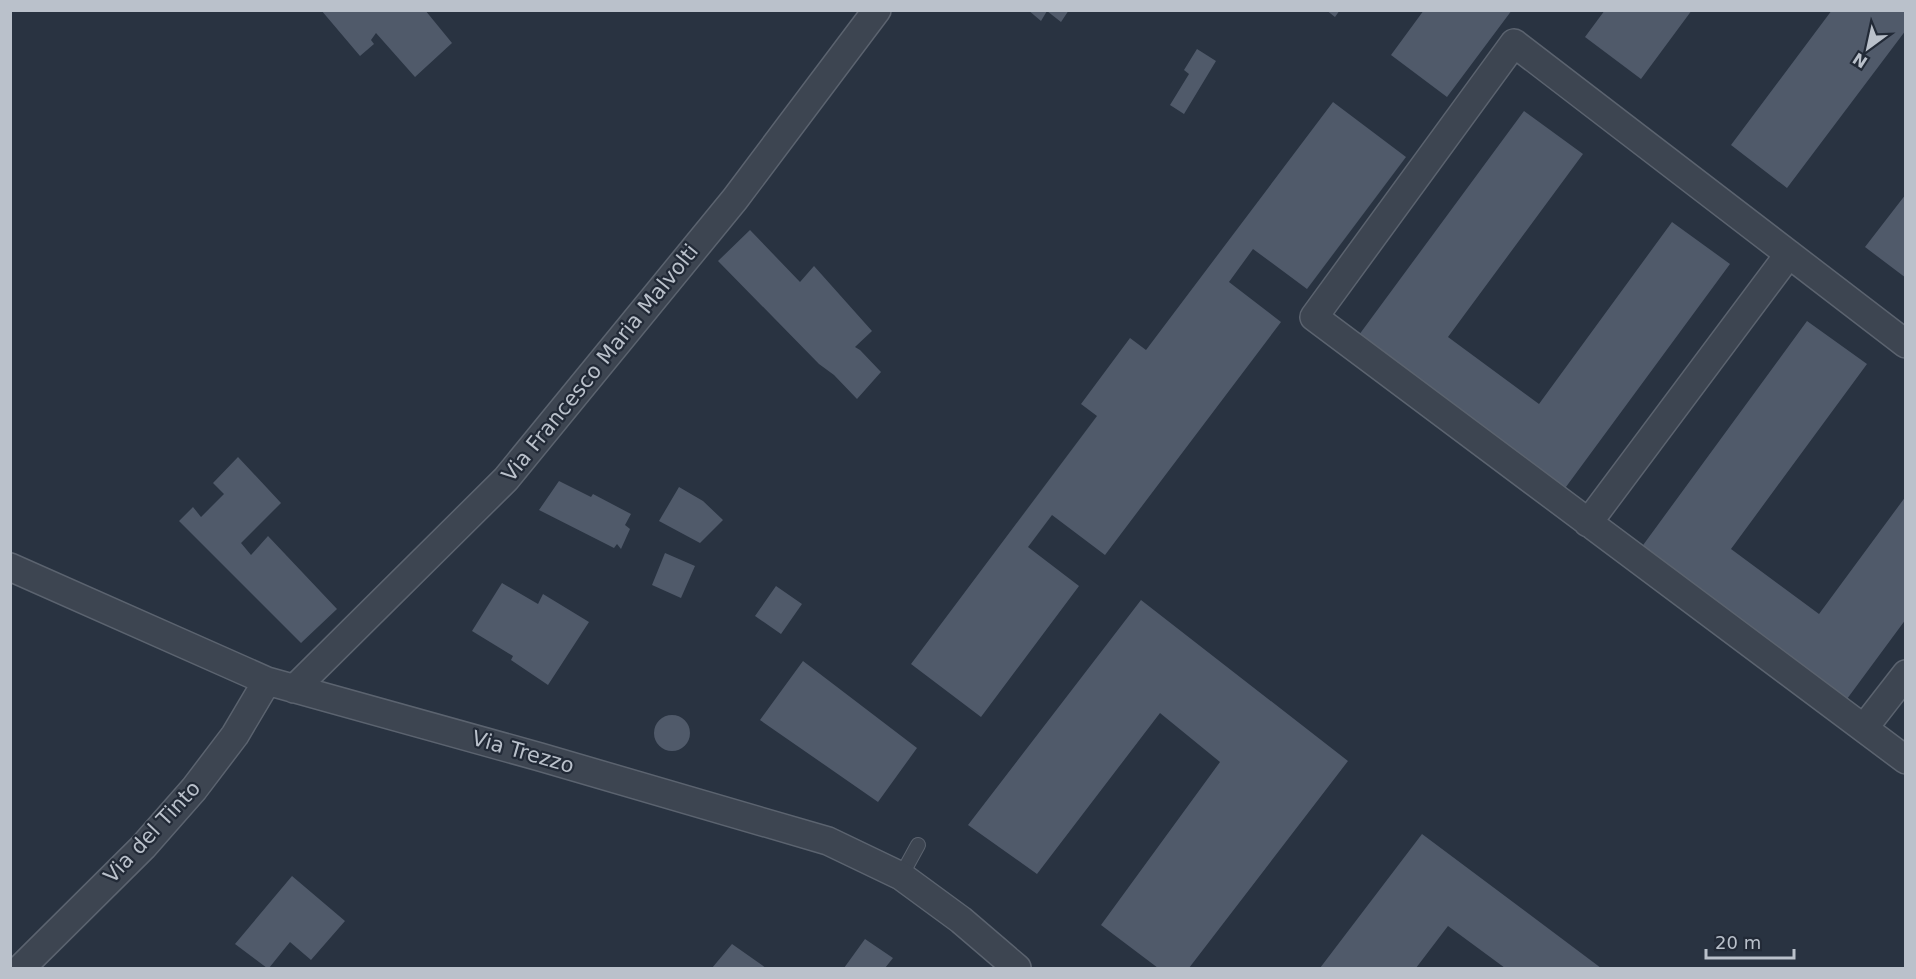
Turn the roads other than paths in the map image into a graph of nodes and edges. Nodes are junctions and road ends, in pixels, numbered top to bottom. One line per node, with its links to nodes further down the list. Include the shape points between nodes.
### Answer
1 (877, 10): 8 (street, Via Francesco Maria Malvolti, via 735,199 506,478)
2 (1789, 254): 3 (street); 4 (street); 4 (street, via 1514,43 1314,317)
3 (1905, 344)
4 (1588, 523): 9 (street)
5 (10, 567): 7 (street, Via Trezzo)
6 (1905, 674): 9 (street)
7 (267, 681): 8 (street, Via Trezzo); 13 (street, Via del Tinto, via 235,735 194,789 143,847)
8 (294, 689): 12 (street, Via Trezzo, via 828,841)
9 (1864, 728): 10 (street)
10 (1905, 760)
11 (918, 845): 12 (lane)
12 (901, 876): 14 (street, Via Trezzo, via 961,920)
13 (21, 969)
14 (1017, 969)

